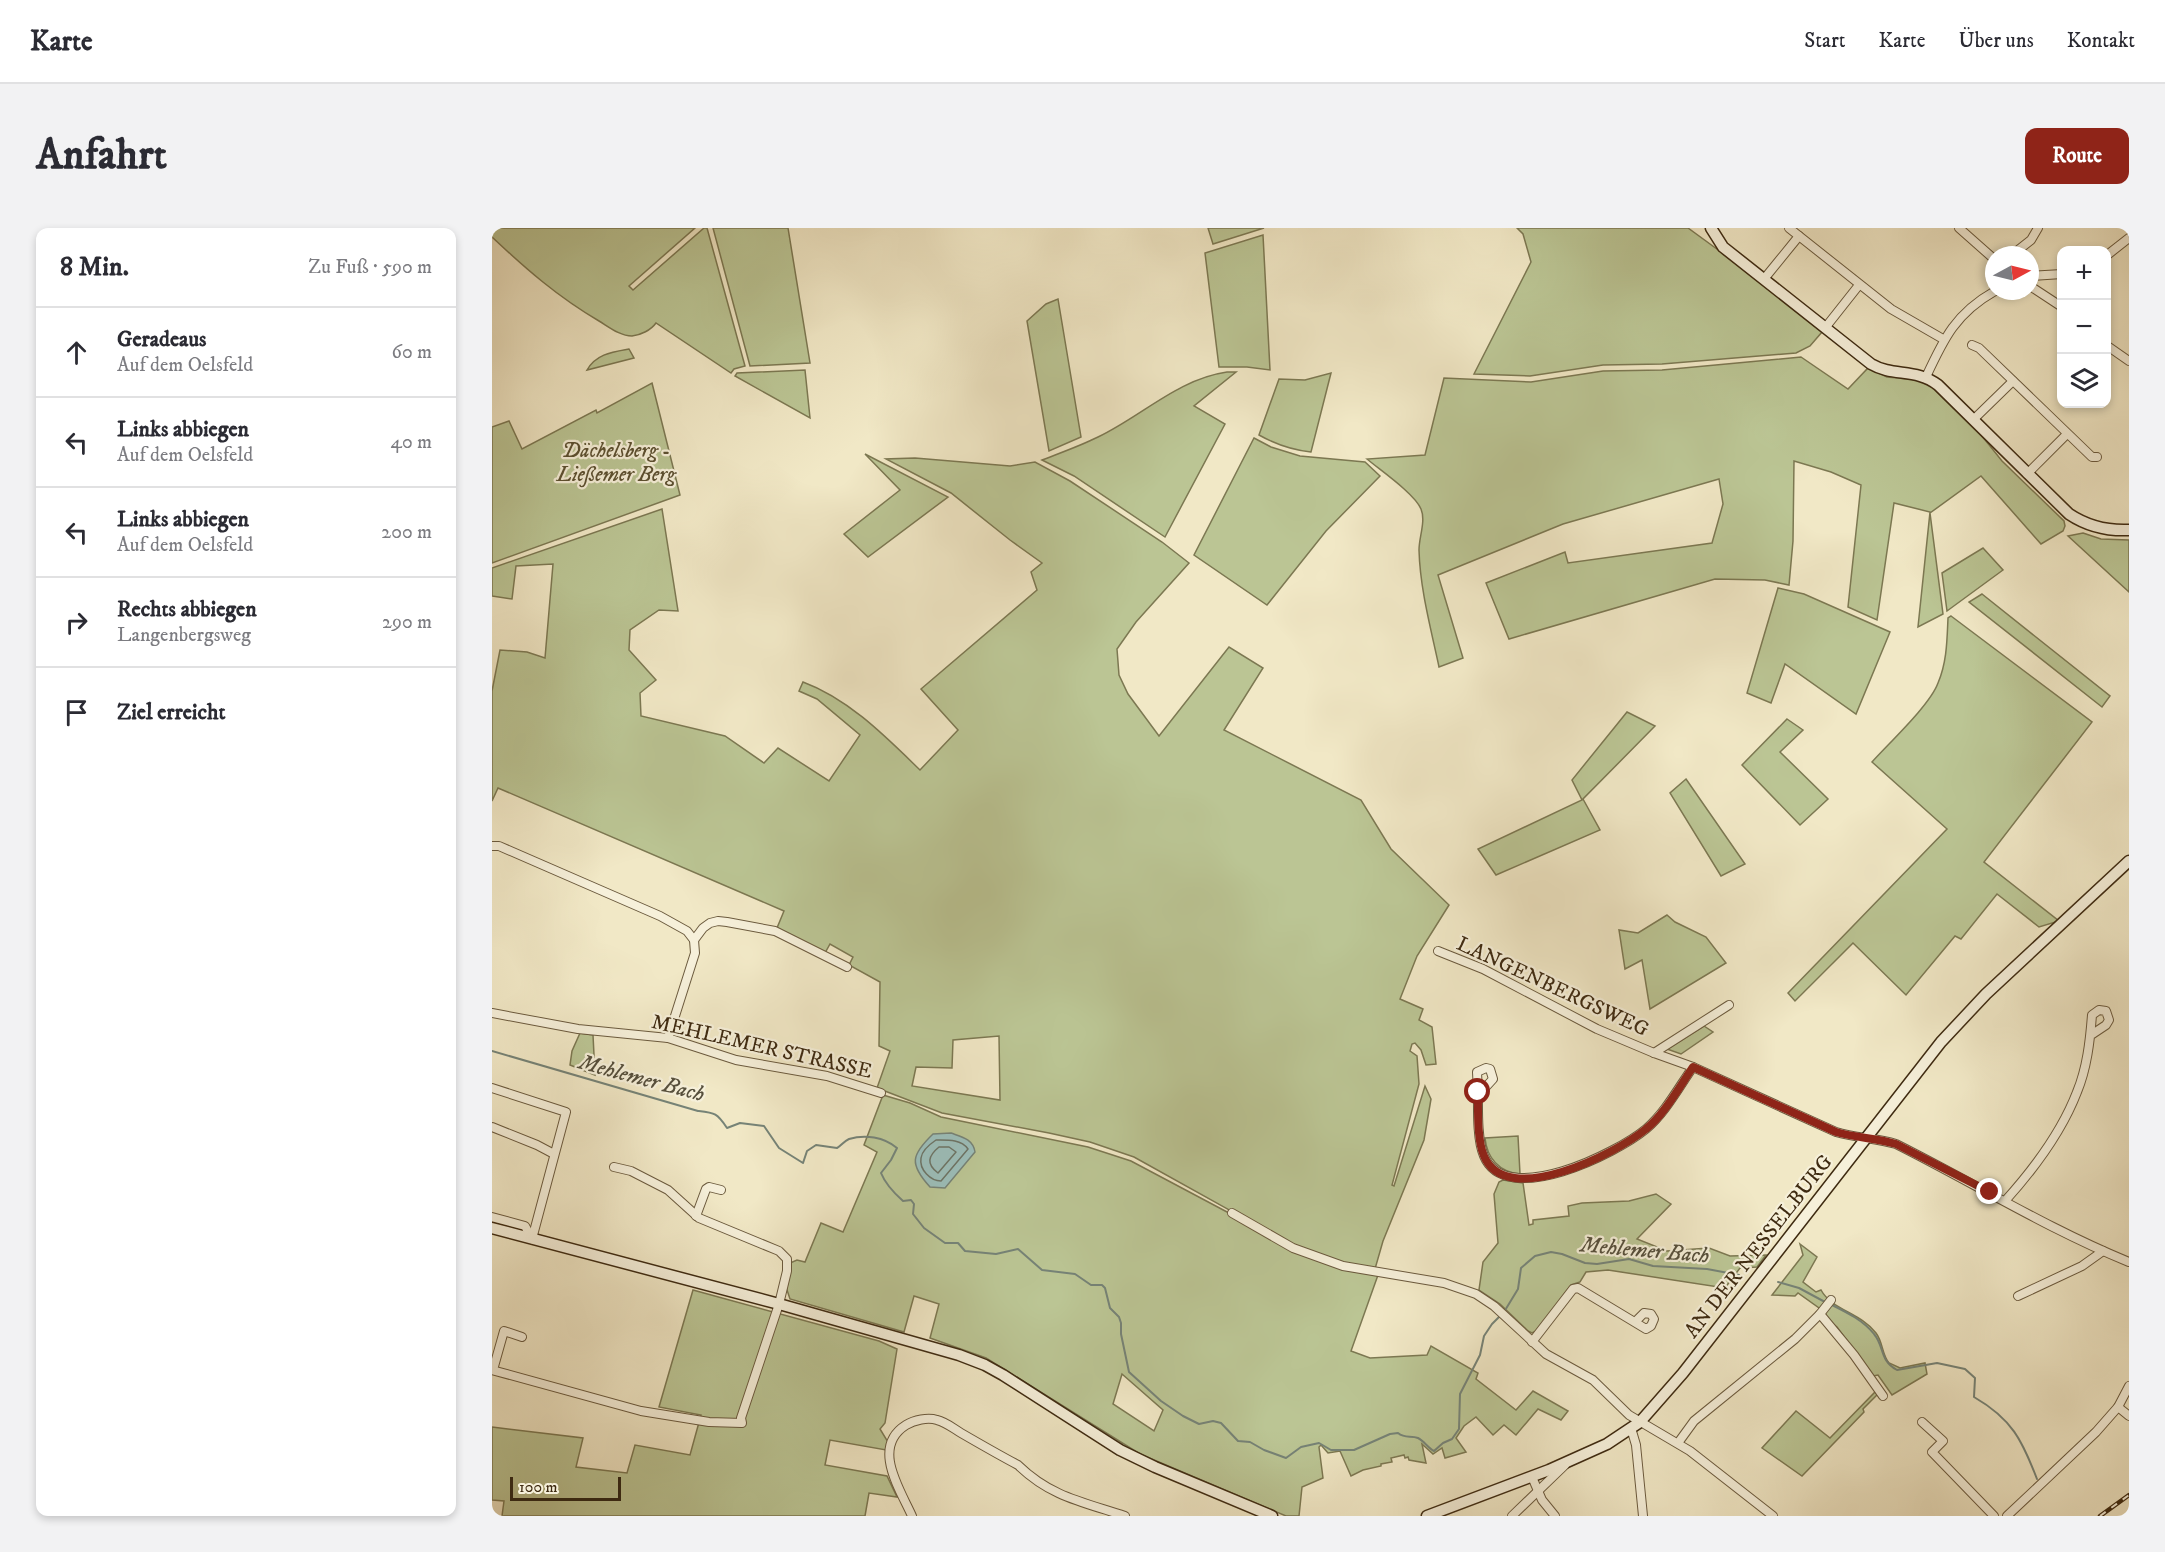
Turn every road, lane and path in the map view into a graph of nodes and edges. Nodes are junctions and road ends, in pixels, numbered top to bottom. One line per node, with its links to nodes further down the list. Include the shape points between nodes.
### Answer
1 (1711, 228): 12 (street, via 1723,247)
2 (1789, 228): 5 (street)
3 (1959, 228): 8 (street)
4 (2038, 228): 7 (street)
5 (1799, 236): 12 (street); 13 (street)
6 (2129, 238): 9 (street)
7 (2023, 246)
8 (1985, 251)
9 (2111, 252)
10 (2057, 274): 11 (street)
11 (2039, 275)
12 (1764, 279): 17 (street)
13 (1859, 285): 17 (street); 18 (street)
14 (2039, 292): 16 (street)
15 (1985, 296): 18 (street, via 1965,311)
16 (2057, 304)
17 (1825, 328): 22 (street, via 1879,369)
18 (1943, 339): 22 (street)
19 (1972, 345): 23 (street)
20 (2111, 348): 21 (street)
21 (2129, 361)
22 (1926, 377): 24 (street)
23 (2013, 381): 24 (street); 25 (street)
24 (1973, 420): 27 (street)
25 (2067, 434): 26 (street, via 2092,457); 27 (street)
26 (2097, 457)
27 (2028, 474): 28 (street, via 2077,519 2098,527)
28 (2129, 530)
29 (492, 846): 31 (street, via 660,916 687,931)
30 (2129, 861): 44 (street, AN DER NESSELBURG, via 1959,1021)
31 (694, 940): 33 (street, via 710,923 727,922 775,931); 37 (street, via 695,953)
32 (1438, 951): 38 (street, LANGENBERGSWEG)
33 (847, 968)
34 (1729, 1005): 38 (street, LANGENBERGSWEG)
35 (492, 1013): 37 (street, MEHLEMER STRASSE, via 578,1029)
36 (2091, 1035): 48 (street, via 2083,1075 2069,1109)
37 (668, 1038): 42 (street, MEHLEMER STRASSE, via 736,1060 827,1076)
38 (1654, 1053): 39 (street, LANGENBERGSWEG)
39 (1693, 1067): 41 (street, via 1652,1123 1632,1140 1572,1168 1527,1179 1501,1174 1484,1156); 44 (street, LANGENBERGSWEG, via 1836,1132)
40 (492, 1088): 45 (street, via 566,1112)
41 (1478, 1092)
42 (881, 1093)
43 (492, 1127): 45 (street)
44 (1868, 1138): 48 (street, LANGENBERGSWEG, via 1896,1144); 69 (street, AN DER NESSELBURG, via 1677,1381)
45 (554, 1154): 53 (street)
46 (614, 1167): 50 (street, via 668,1190)
47 (721, 1190): 50 (street, via 706,1189)
48 (2005, 1201): 54 (street, LANGENBERGSWEG)
49 (1232, 1213): 62 (street, via 1293,1248 1343,1266 1458,1287 1476,1294)
50 (696, 1216): 58 (street, via 779,1251 787,1259)
51 (492, 1217): 53 (street, via 525,1226)
52 (492, 1228): 53 (street)
53 (532, 1239): 58 (street)
54 (2103, 1251): 55 (street, LANGENBERGSWEG); 56 (street, via 2082,1266)
55 (2129, 1262)
56 (2018, 1296)
57 (1831, 1300): 59 (street)
58 (779, 1304): 63 (street, via 742,1423 641,1411); 77 (street, via 939,1348 985,1365 1120,1450)
59 (1823, 1311): 65 (street); 70 (street, via 1694,1421)
60 (1635, 1322): 62 (street, via 1578,1288 1573,1289)
61 (522, 1337): 63 (street, via 504,1331)
62 (1532, 1342): 69 (street, via 1593,1380)
63 (492, 1370)
64 (2129, 1386): 66 (street)
65 (1883, 1396)
66 (2118, 1407): 67 (street); 83 (street)
67 (2129, 1416)
68 (1922, 1422): 82 (street, via 1942,1441 1932,1452)
69 (1636, 1425): 70 (street); 71 (street, AN DER NESSELBURG); 81 (street)
70 (1678, 1443): 74 (street)
71 (1568, 1463): 72 (street, AN DER NESSELBURG); 73 (street)
72 (1532, 1477): 73 (street); 78 (street, AN DER NESSELBURG)
73 (1537, 1491): 79 (street); 80 (street)
74 (1769, 1515)
75 (912, 1516): 76 (street, via 891,1470 889,1454 893,1439 906,1425 925,1419 936,1419 1018,1465 1054,1493)
76 (1125, 1516)
77 (1272, 1516)
78 (1427, 1516)
79 (1512, 1516)
80 (1555, 1516)
81 (1643, 1516)
82 (1994, 1516)
83 (2007, 1516)

